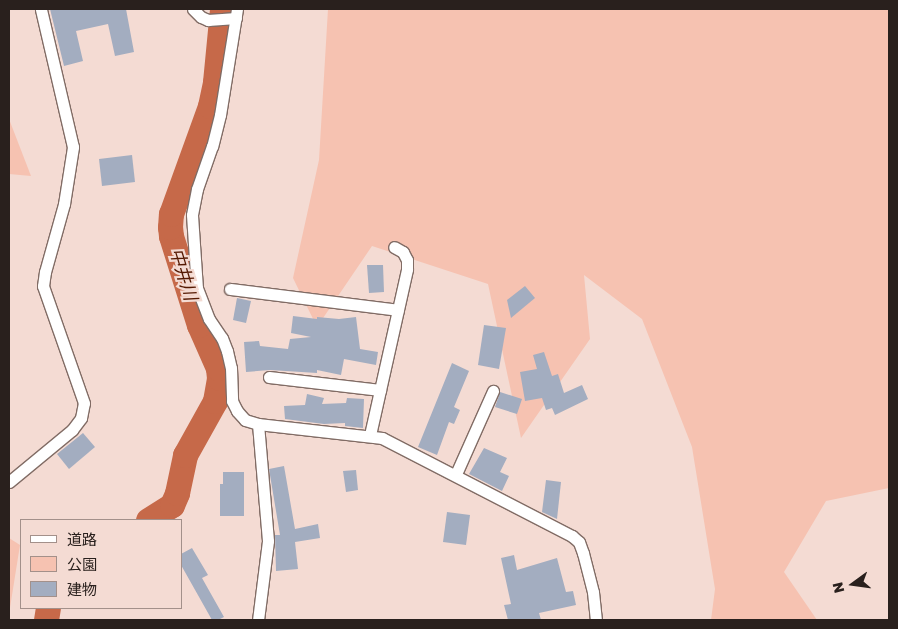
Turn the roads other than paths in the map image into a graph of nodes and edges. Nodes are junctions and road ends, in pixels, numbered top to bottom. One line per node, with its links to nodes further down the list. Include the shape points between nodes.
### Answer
1 (42, 9): 13 (street, via 73,147 64,204 43,286 84,403 81,418 72,430)
2 (194, 9): 3 (street, via 208,20)
3 (234, 15): 10 (street, via 220,115 192,215 194,268 202,306 227,352 232,401 245,420)
4 (394, 248): 6 (street, via 403,252 407,260)
5 (230, 289): 6 (street)
6 (398, 310): 8 (street)
7 (269, 377): 8 (street)
8 (380, 390): 11 (street)
9 (493, 391): 12 (street)
10 (258, 424): 11 (street); 14 (street, via 268,541)
11 (370, 435): 12 (street, via 396,444)
12 (456, 474): 15 (street, via 579,542 593,592)
13 (9, 482)
14 (258, 620)
15 (596, 620)

